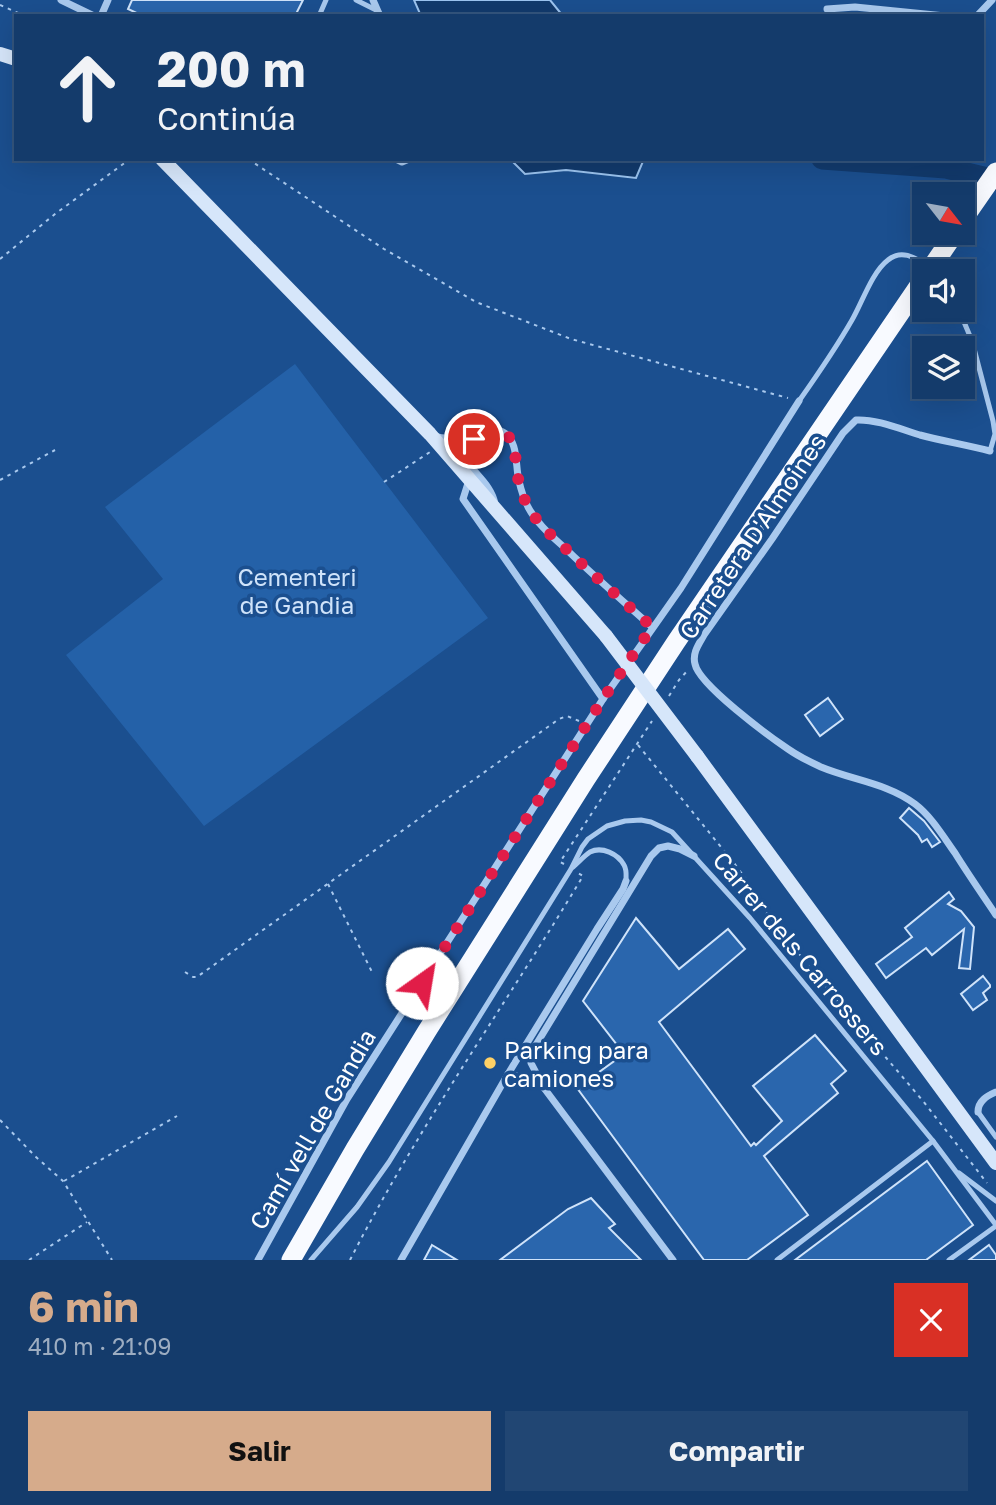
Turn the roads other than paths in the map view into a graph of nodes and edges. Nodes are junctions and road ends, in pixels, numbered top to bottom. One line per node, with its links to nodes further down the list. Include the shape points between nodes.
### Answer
1 (61, 0): 7 (street)
2 (356, 0): 6 (lane)
3 (373, 0): 6 (street)
4 (992, 0): 9 (street)
5 (827, 9): 8 (street)
6 (379, 13)
7 (90, 14)
8 (925, 14)
9 (979, 14)
10 (164, 161): 18 (main road)
11 (996, 172): 12 (highway)
12 (975, 202)
13 (915, 259): 16 (lane, via 896,255 880,268)
14 (912, 298): 39 (highway, via 593,768 427,1031)
15 (964, 322): 19 (lane, via 993,421)
16 (799, 401): 22 (street, Camí vell de Gandia)
17 (485, 429): 18 (street, via 447,439); 21 (street, via 466,452 470,465 492,492); 22 (street, via 500,430 512,442 524,498 542,526)
18 (430, 434): 20 (main road)
19 (990, 451): 27 (street, Carretera D'Almoines, via 856,420 704,635 694,661 705,681 790,751 819,766 889,789 917,805)
20 (469, 480): 21 (main road); 23 (street, via 463,499)
21 (496, 508): 34 (main road, bridge, via 606,636)
22 (652, 627): 23 (street, Camí vell de Gandia)
23 (603, 699): 38 (street, Camí vell de Gandia, via 347,1100)
24 (694, 856): 25 (lane, via 661,826 625,821 594,834); 29 (street, Carrer dels Carrossers, via 668,846 659,848 632,884 531,1053); 33 (lane, Carrer dels Carrossers)
25 (571, 869): 26 (lane, via 590,852 602,850 623,863); 40 (lane, via 389,1162)
26 (626, 881): 28 (street)
27 (996, 915)
28 (508, 1074): 29 (street); 41 (street)
29 (544, 1088): 42 (street)
30 (996, 1092): 31 (street, via 984,1099)
31 (978, 1112): 32 (lane)
32 (996, 1137)
33 (933, 1141): 35 (lane, Carrer dels Carrossers); 43 (lane)
34 (996, 1163)
35 (954, 1169): 36 (lane); 37 (lane, Carrer dels Carrossers)
36 (995, 1201)
37 (996, 1225): 44 (lane)
38 (258, 1260)
39 (291, 1260)
40 (311, 1260)
41 (401, 1260)
42 (673, 1260)
43 (776, 1260)
44 (949, 1260)

